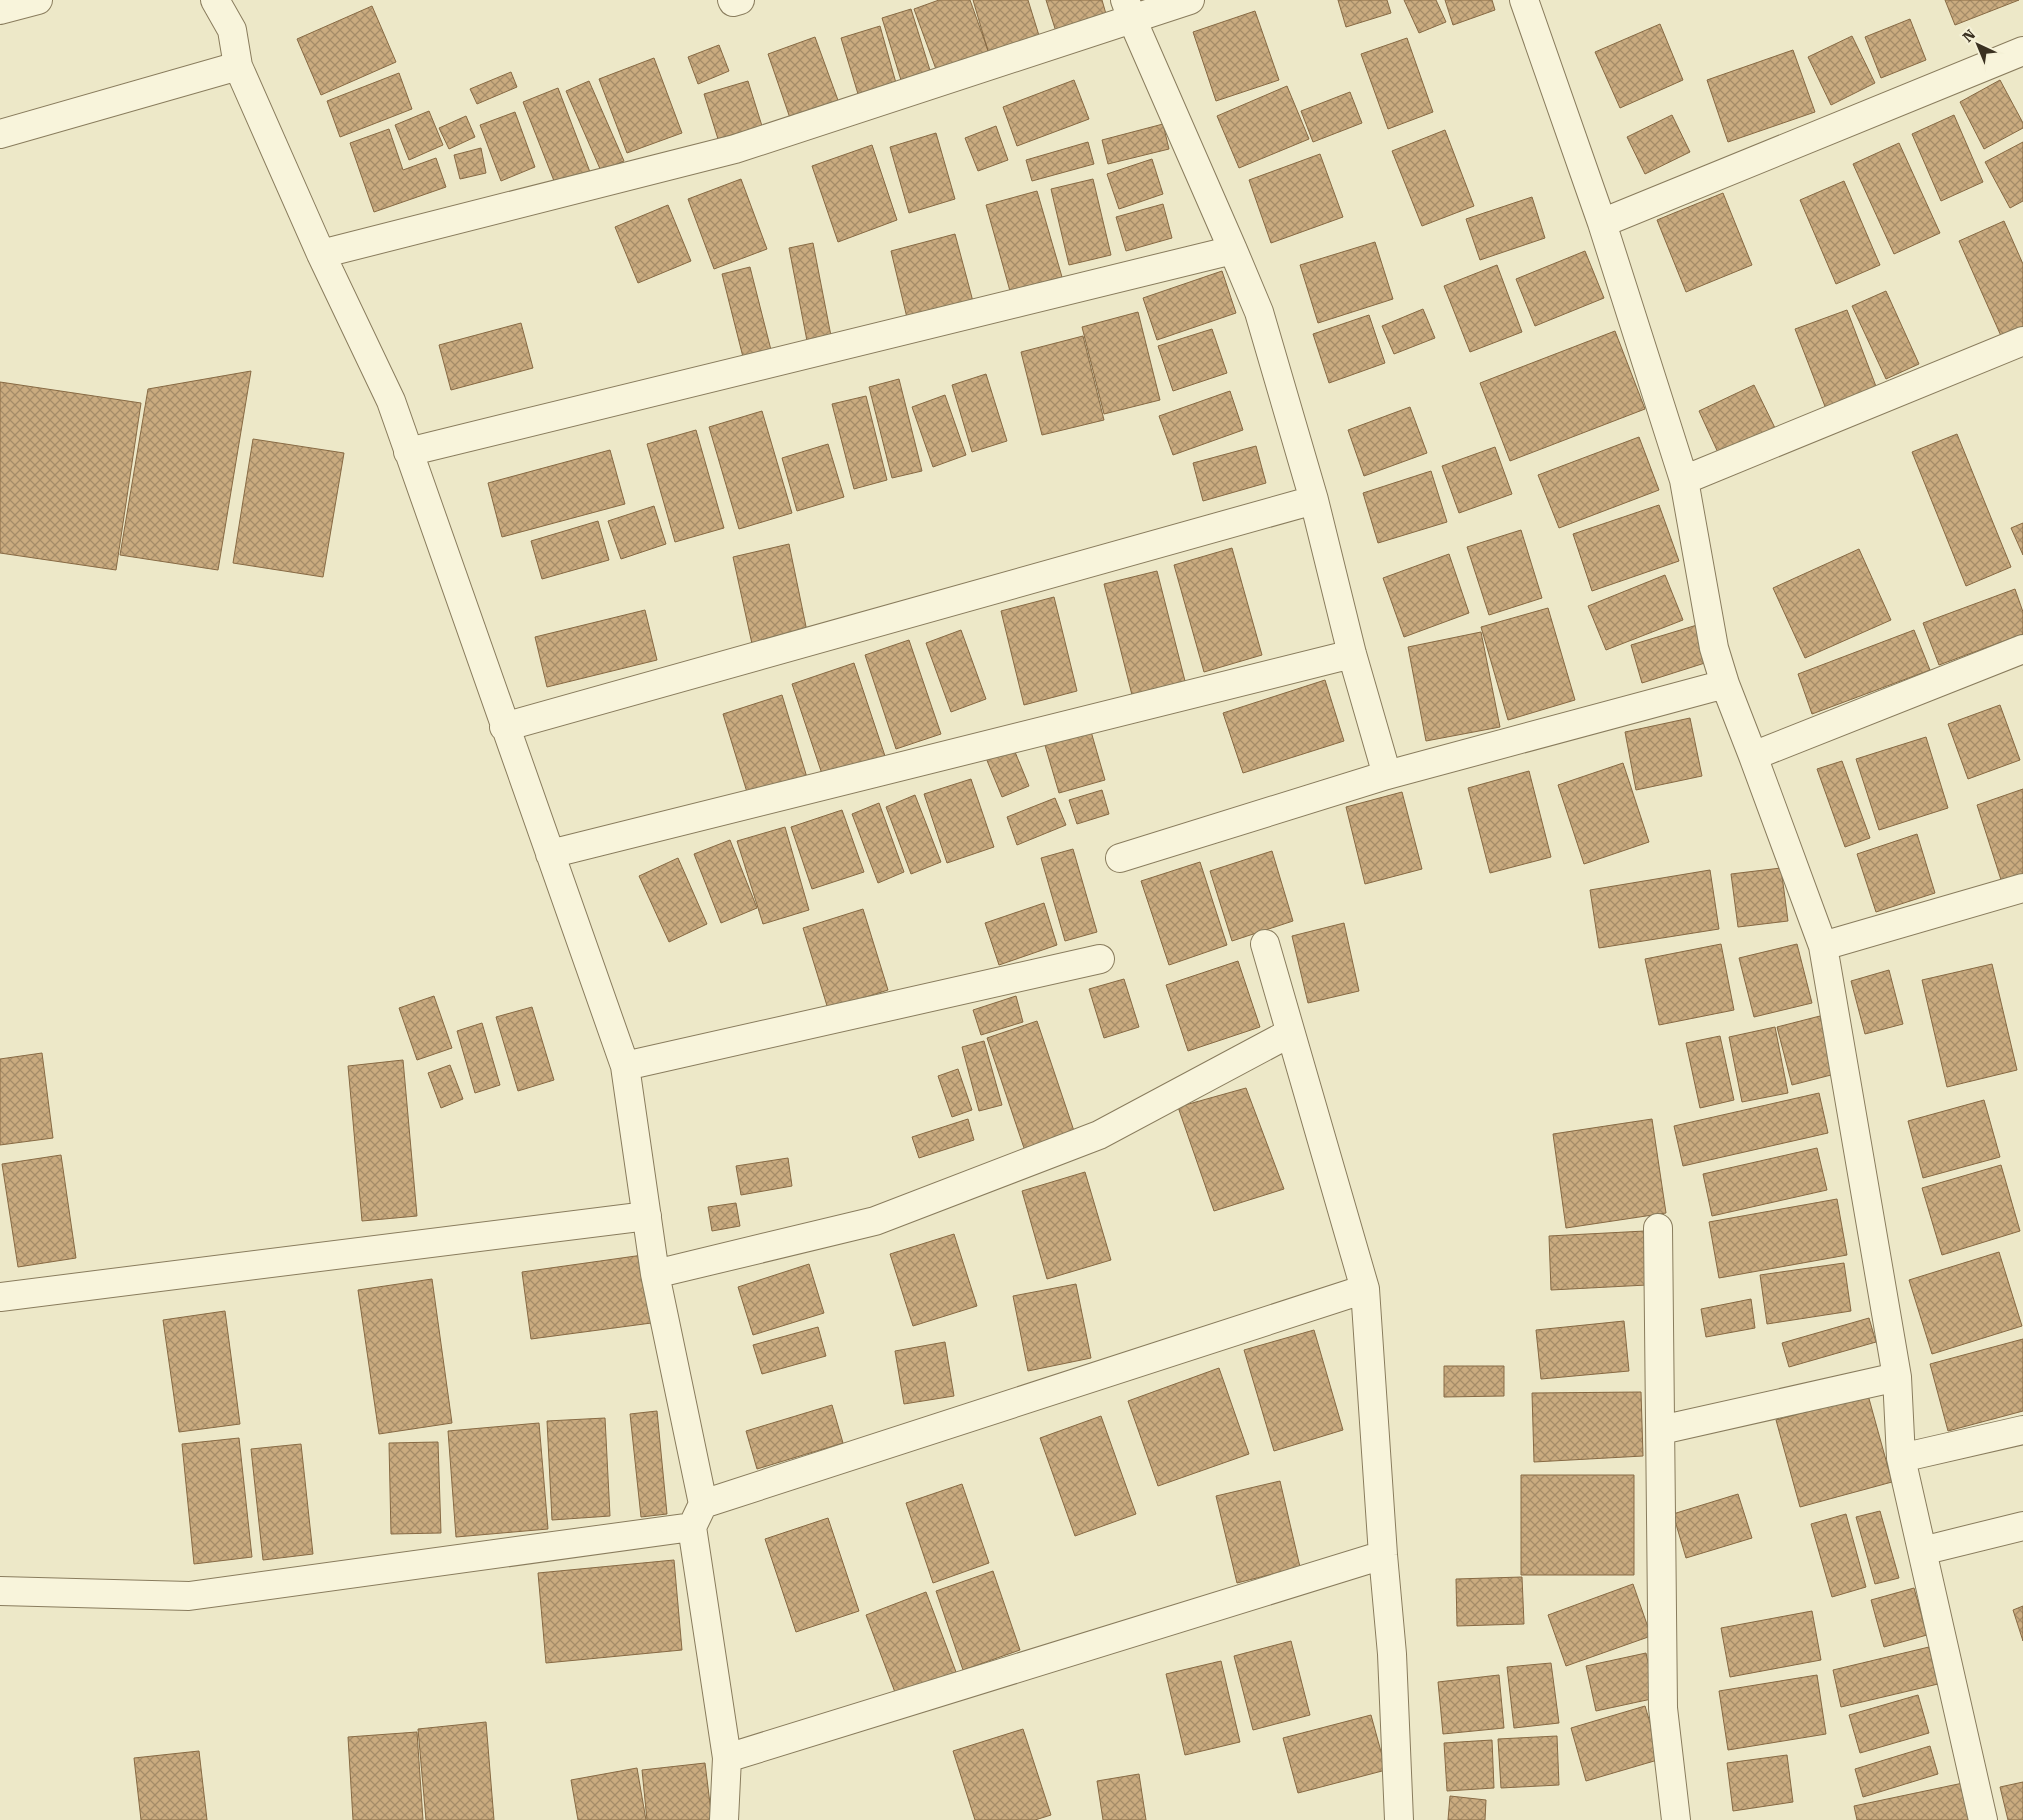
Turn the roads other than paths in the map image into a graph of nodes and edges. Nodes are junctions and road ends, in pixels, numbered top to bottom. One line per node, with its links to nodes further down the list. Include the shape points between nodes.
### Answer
1 (38, 0): 7 (street)
2 (215, 0): 10 (street, via 232,30)
3 (732, 0): 4 (street)
4 (740, 0)
5 (1190, 0): 8 (street)
6 (1524, 0): 12 (street)
7 (0, 10)
8 (1128, 10): 13 (street); 14 (street, via 735,149)
9 (2023, 51): 12 (street)
10 (238, 66): 11 (street); 14 (street)
11 (0, 134)
12 (1602, 223): 17 (street)
13 (1233, 250): 16 (street); 18 (street, via 1259,312)
14 (321, 254): 16 (street, via 390,401)
15 (2023, 341): 17 (street)
16 (408, 452): 22 (street)
17 (1684, 480): 21 (street, via 1714,648)
18 (1314, 500): 20 (street); 22 (street)
19 (2023, 649): 23 (street)
20 (1352, 654): 24 (street); 25 (street)
21 (1725, 684): 23 (street); 24 (street)
22 (504, 727): 25 (street)
23 (1753, 756): 29 (street)
24 (1387, 775): 26 (street)
25 (550, 854): 32 (street)
26 (1120, 858)
27 (2023, 888): 29 (street)
28 (1265, 944): 31 (street)
29 (1823, 946): 38 (street)
30 (1100, 959): 32 (street)
31 (1290, 1033): 35 (street, via 1099,1135 884,1217); 36 (street)
32 (625, 1066): 33 (street)
33 (646, 1216): 35 (street); 37 (street)
34 (1658, 1228): 39 (street)
35 (655, 1274): 42 (street)
36 (1365, 1289): 42 (street); 45 (street)
37 (0, 1297)
38 (1897, 1377): 39 (street); 41 (street)
39 (1660, 1430): 50 (street, via 1663,1708)
40 (2023, 1430): 41 (street)
41 (1901, 1458): 44 (street)
42 (697, 1515): 46 (street, via 190,1596); 47 (street)
43 (2023, 1526): 44 (street)
44 (1922, 1551): 51 (street)
45 (1383, 1555): 47 (street); 49 (street, via 1392,1654)
46 (0, 1591)
47 (726, 1758): 48 (street)
48 (724, 1820)
49 (1400, 1820)
50 (1676, 1820)
51 (1983, 1820)

